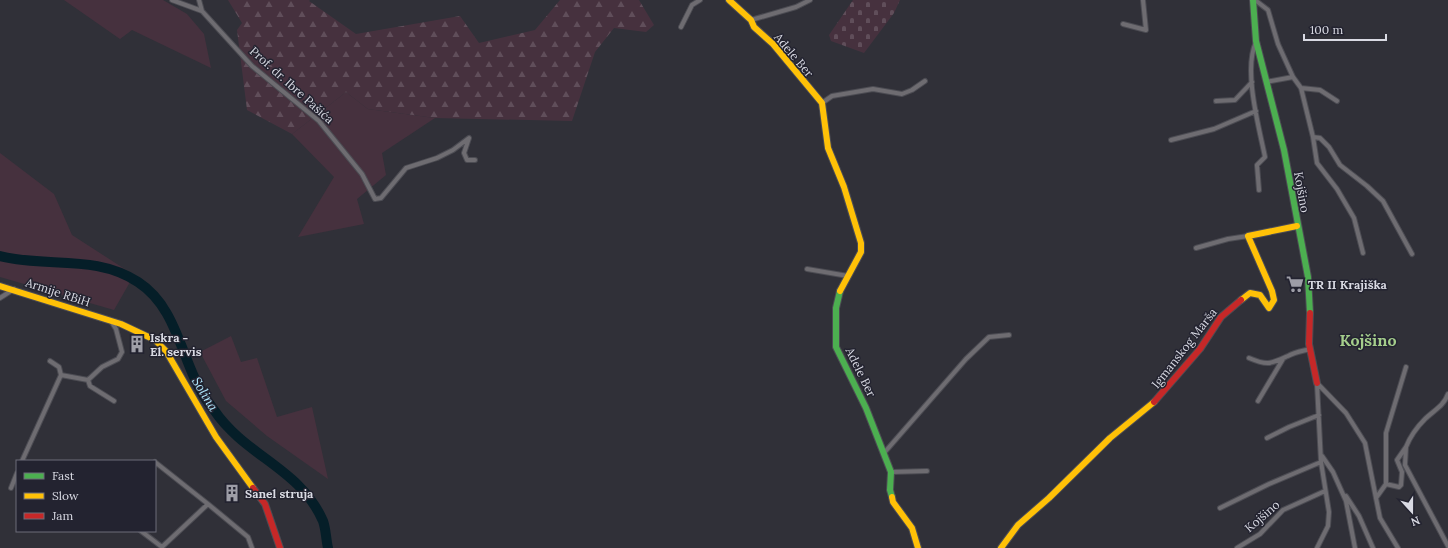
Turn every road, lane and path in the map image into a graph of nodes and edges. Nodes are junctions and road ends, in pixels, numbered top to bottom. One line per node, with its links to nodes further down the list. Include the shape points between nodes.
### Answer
1 (172, 0): 8 (street, Prof. dr. Ibre Pašića)
2 (199, 0): 8 (street, Prof. dr. Ibre Pašića)
3 (700, 0): 11 (street, via 692,5)
4 (729, 0): 9 (street, Adele Ber)
5 (810, 0): 9 (street, via 796,7)
6 (1143, 0): 10 (street, via 1146,30)
7 (1254, 0): 12 (street, Kojšino); 13 (street, via 1268,10 1278,44)
8 (202, 11): 24 (street, Prof. dr. Ibre Pašića, via 252,66 320,121 362,174 375,199 381,198 406,168 437,158 469,138 464,153 467,160)
9 (751, 20): 20 (street, Adele Ber, via 754,28 773,44)
10 (1123, 24)
11 (681, 27)
12 (1256, 41): 15 (street, Kojšino, via 1252,50); 16 (street, Kojšino)
13 (1293, 77): 16 (street); 17 (street)
14 (925, 81): 20 (street, via 902,94 873,89 832,96)
15 (1252, 82): 18 (street, via 1235,100); 21 (street, Kojšino)
16 (1266, 82): 26 (street, Kojšino, via 1284,150)
17 (1301, 88): 19 (street, via 1320,90); 22 (street)
18 (1216, 101)
19 (1337, 101)
20 (822, 103): 32 (street, Adele Ber, via 828,148 844,186 861,243 861,252)
21 (1256, 112): 23 (street, via 1214,129); 25 (street, Kojšino, via 1265,157 1257,165)
22 (1313, 137): 29 (street, via 1318,163 1354,218); 30 (street, via 1320,138 1340,165 1384,201)
23 (1171, 140)
24 (475, 160)
25 (1259, 190)
26 (1297, 226): 27 (street); 38 (street, Kojšino, via 1311,301)
27 (1248, 236): 28 (street, via 1228,238); 73 (street, Igmanskog Marša, via 1275,299 1273,304 1269,308 1260,295 1250,293 1221,317 1183,372 1156,401 1110,438 1018,525)
28 (1196, 248)
29 (1363, 253)
30 (1412, 254)
31 (808, 270): 32 (street)
32 (848, 276): 52 (street, Adele Ber, via 840,290 836,308 836,348 866,408)
33 (0, 286): 34 (street, Armije RBiH)
34 (14, 289): 35 (street); 36 (street, Armije RBiH)
35 (0, 298)
36 (109, 320): 44 (street, via 116,329 122,352 118,359 102,367); 71 (street, Armije RBiH, via 155,340 166,351 216,436 264,504)
37 (1009, 335): 52 (street, via 989,337 966,359)
38 (1310, 349): 40 (street, via 1288,355); 45 (street, Kojšino)
39 (1249, 358): 40 (street, via 1267,364)
40 (1283, 359): 47 (street)
41 (50, 361): 43 (street, via 59,367)
42 (1406, 367): 60 (street, via 1386,433)
43 (61, 375): 44 (street); 54 (street)
44 (88, 380): 48 (street, via 90,386)
45 (1317, 383): 49 (street, Kojšino); 64 (street, via 1346,413 1365,443)
46 (1448, 394): 51 (street, via 1440,407 1418,427)
47 (1258, 401)
48 (114, 402)
49 (1319, 415): 50 (street); 53 (street, Kojšino)
50 (1267, 438)
51 (1406, 447): 60 (street, via 1397,460 1402,472 1401,485 1398,487); 68 (street, via 1405,465)
52 (884, 453): 57 (street, Adele Ber)
53 (1321, 456): 55 (street, Kojšino); 63 (street, via 1333,472)
54 (22, 460)
55 (1321, 462): 62 (street, Kojšino); 66 (street, Kojšino)
56 (156, 463): 65 (street)
57 (891, 472): 58 (street); 72 (street, Adele Ber, via 890,490 893,502 912,528)
58 (927, 472)
59 (16, 476): 61 (street)
60 (1386, 484): 64 (street)
61 (11, 488)
62 (1325, 491): 74 (street, Kojšino, via 1283,510 1260,534); 75 (street, Kojšino, via 1330,512 1328,526)
63 (1342, 491): 76 (street); 77 (street, via 1359,516)
64 (1376, 498): 78 (street, via 1380,518)
65 (208, 504): 69 (street); 70 (street, via 248,537)
66 (1220, 508)
67 (142, 532): 69 (street)
68 (1448, 546)
69 (162, 548)
70 (252, 548)
71 (280, 548)
72 (918, 548)
73 (1001, 548)
74 (1237, 548)
75 (1317, 548)
76 (1355, 548)
77 (1373, 548)
78 (1398, 548)

